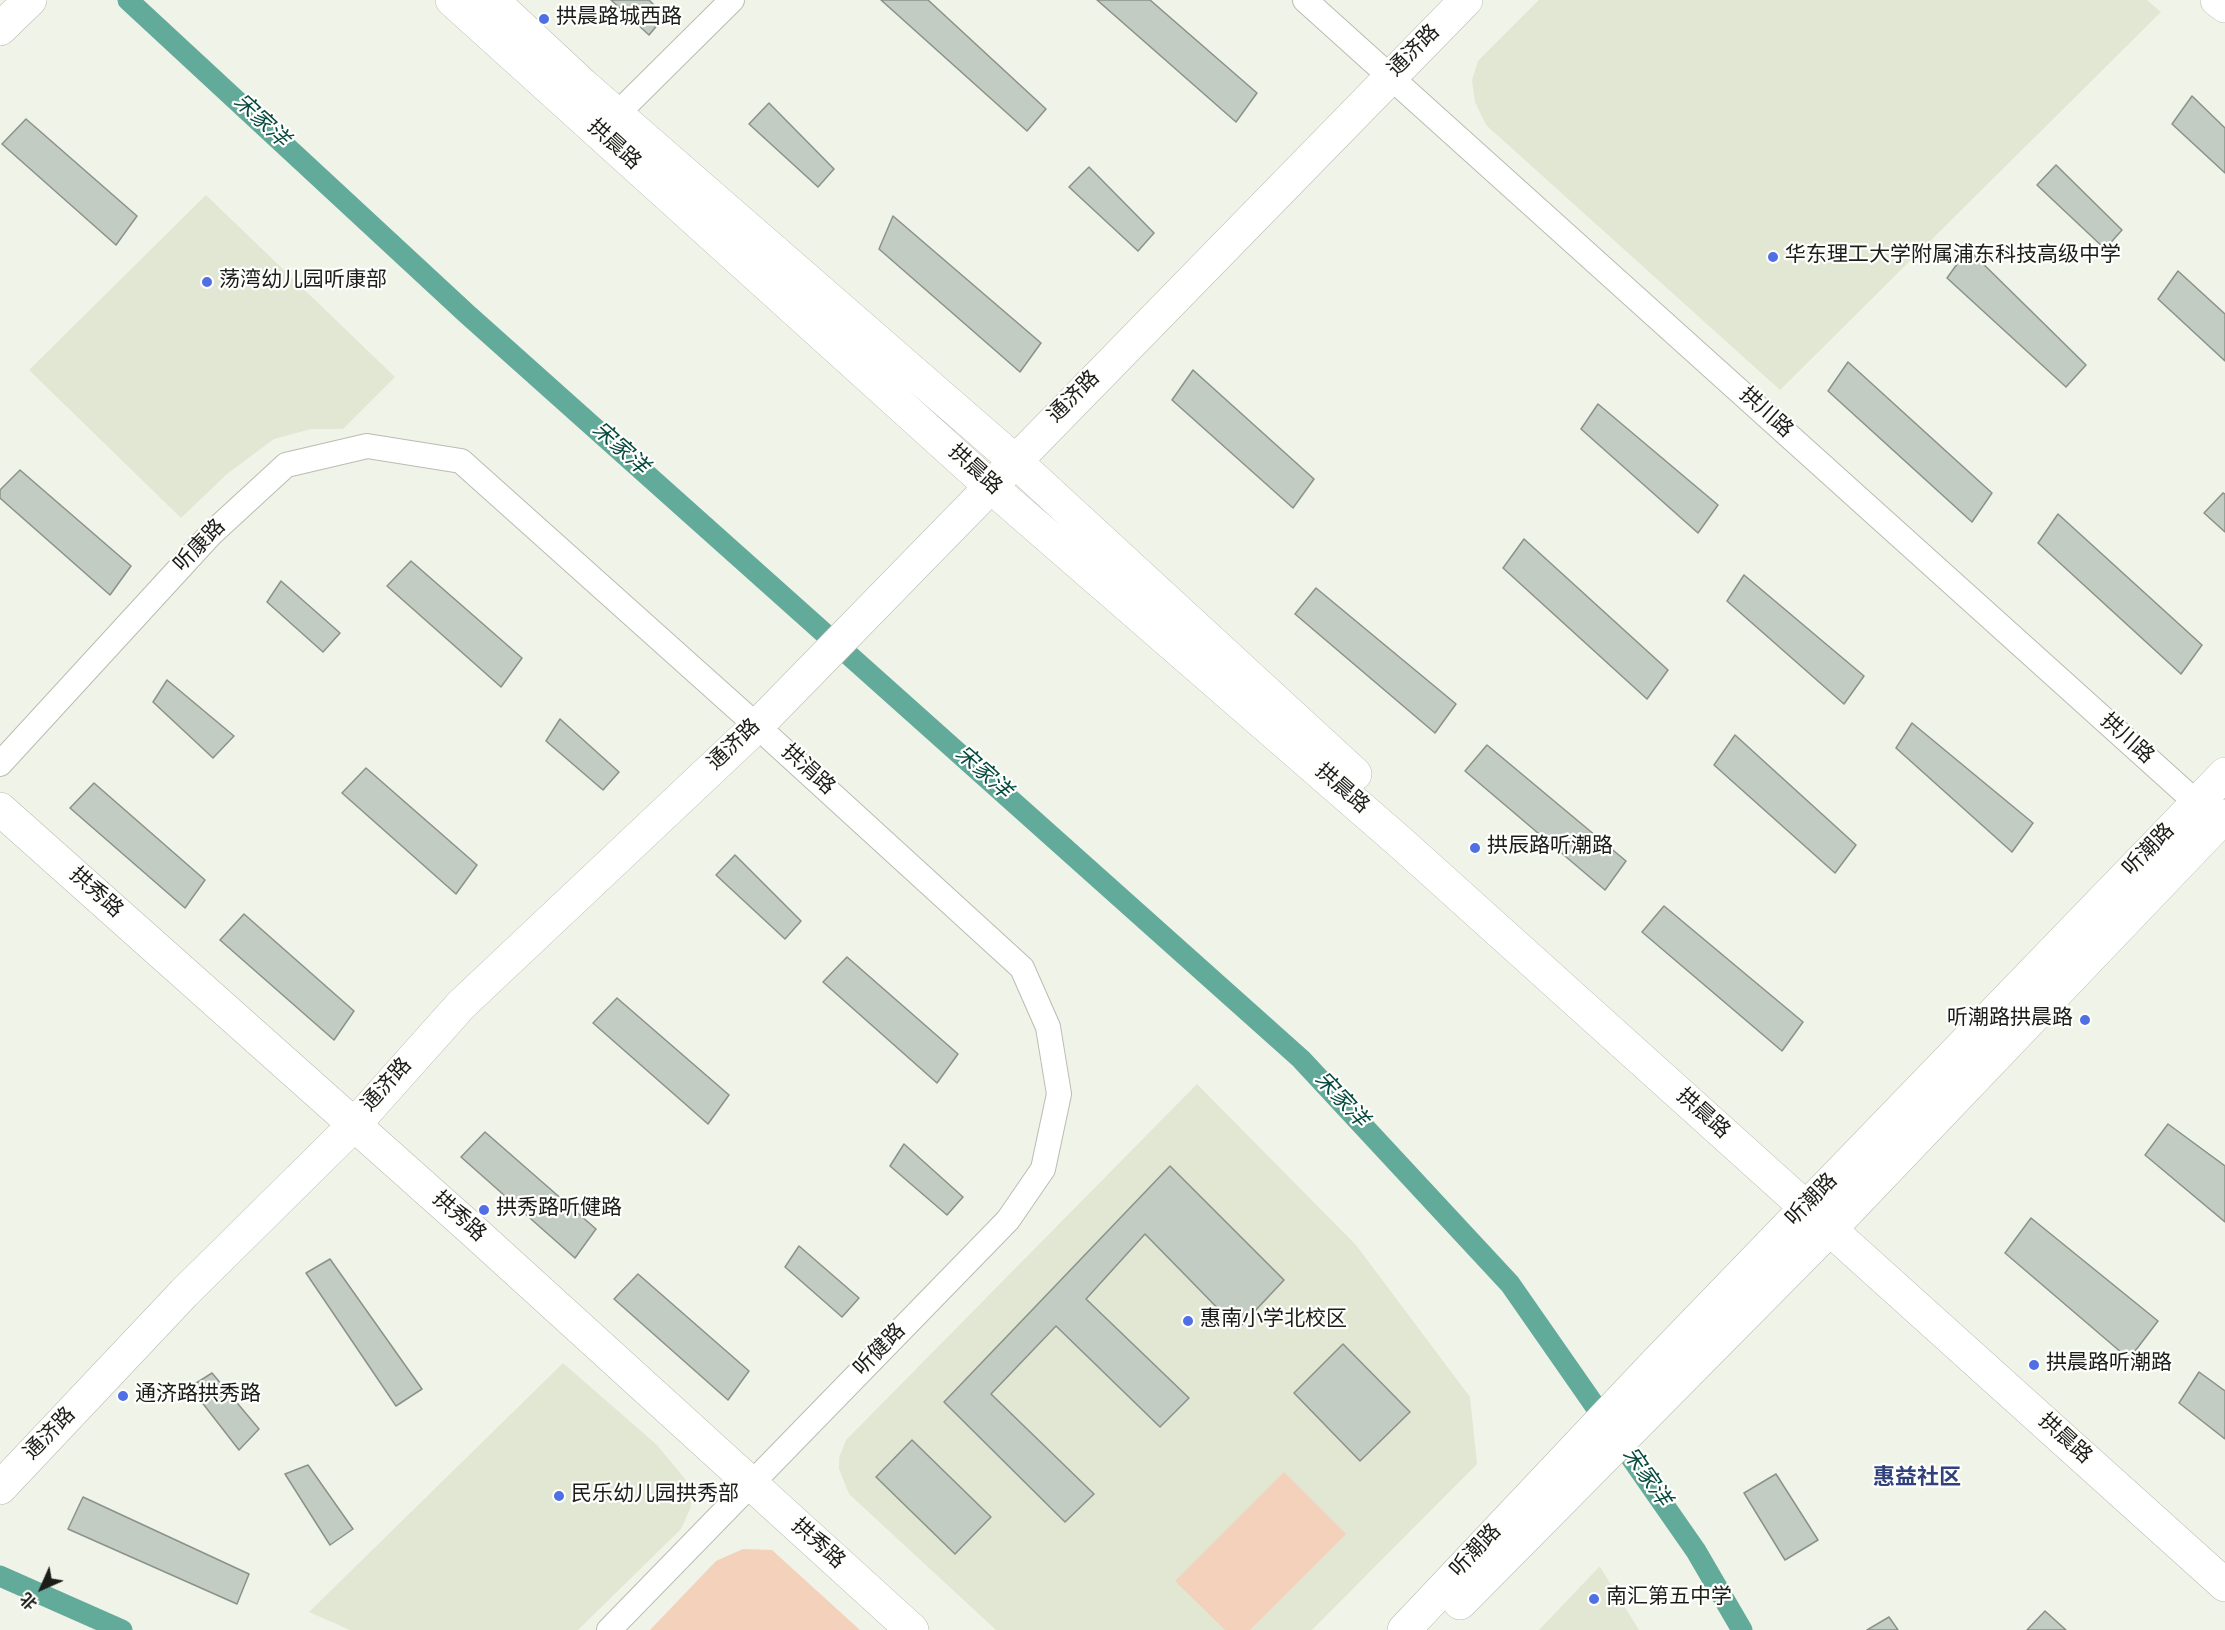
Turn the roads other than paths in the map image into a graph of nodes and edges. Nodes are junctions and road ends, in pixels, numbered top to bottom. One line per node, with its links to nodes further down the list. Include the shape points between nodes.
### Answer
1 (452, 0): 12 (main road, 拱晨路)
2 (492, 0): 9 (main road, 拱晨路)
3 (732, 0): 9 (street)
4 (1305, 0): 8 (street, 拱川路)
5 (1466, 0): 8 (main road, 通济路)
6 (2217, 0): 7 (main road)
7 (2225, 6)
8 (1391, 77): 10 (main road, 通济路); 17 (street, 拱川路)
9 (617, 114): 10 (main road, 拱晨路)
10 (1014, 460): 12 (main road, 通济路); 20 (main road, 拱晨路)
11 (461, 461): 13 (street, 拱涓路); 14 (street, 听康路, via 367,446 286,465 211,534)
12 (990, 486): 13 (main road, 通济路); 20 (main road, 拱晨路)
13 (757, 726): 18 (street, 拱涓路, via 1022,968); 19 (main road, 通济路, via 505,961)
14 (0, 764)
15 (2225, 774): 17 (main road, 听潮路)
16 (0, 809): 19 (main road, 拱秀路)
17 (2216, 817): 20 (main road, 听潮路)
18 (1048, 1027): 22 (street, 听健路, via 1059,1094 1043,1169 1008,1220)
19 (354, 1125): 22 (main road, 拱秀路); 23 (main road, 通济路, via 184,1293)
20 (1825, 1212): 21 (main road, 听潮路); 24 (main road, 拱晨路)
21 (1559, 1484): 27 (main road, 听潮路); 28 (main road, 听潮路)
22 (750, 1485): 25 (street, 听健路); 26 (main road, 拱秀路)
23 (0, 1488)
24 (2222, 1574)
25 (609, 1630)
26 (912, 1630)
27 (1404, 1630)
28 (1434, 1630)

